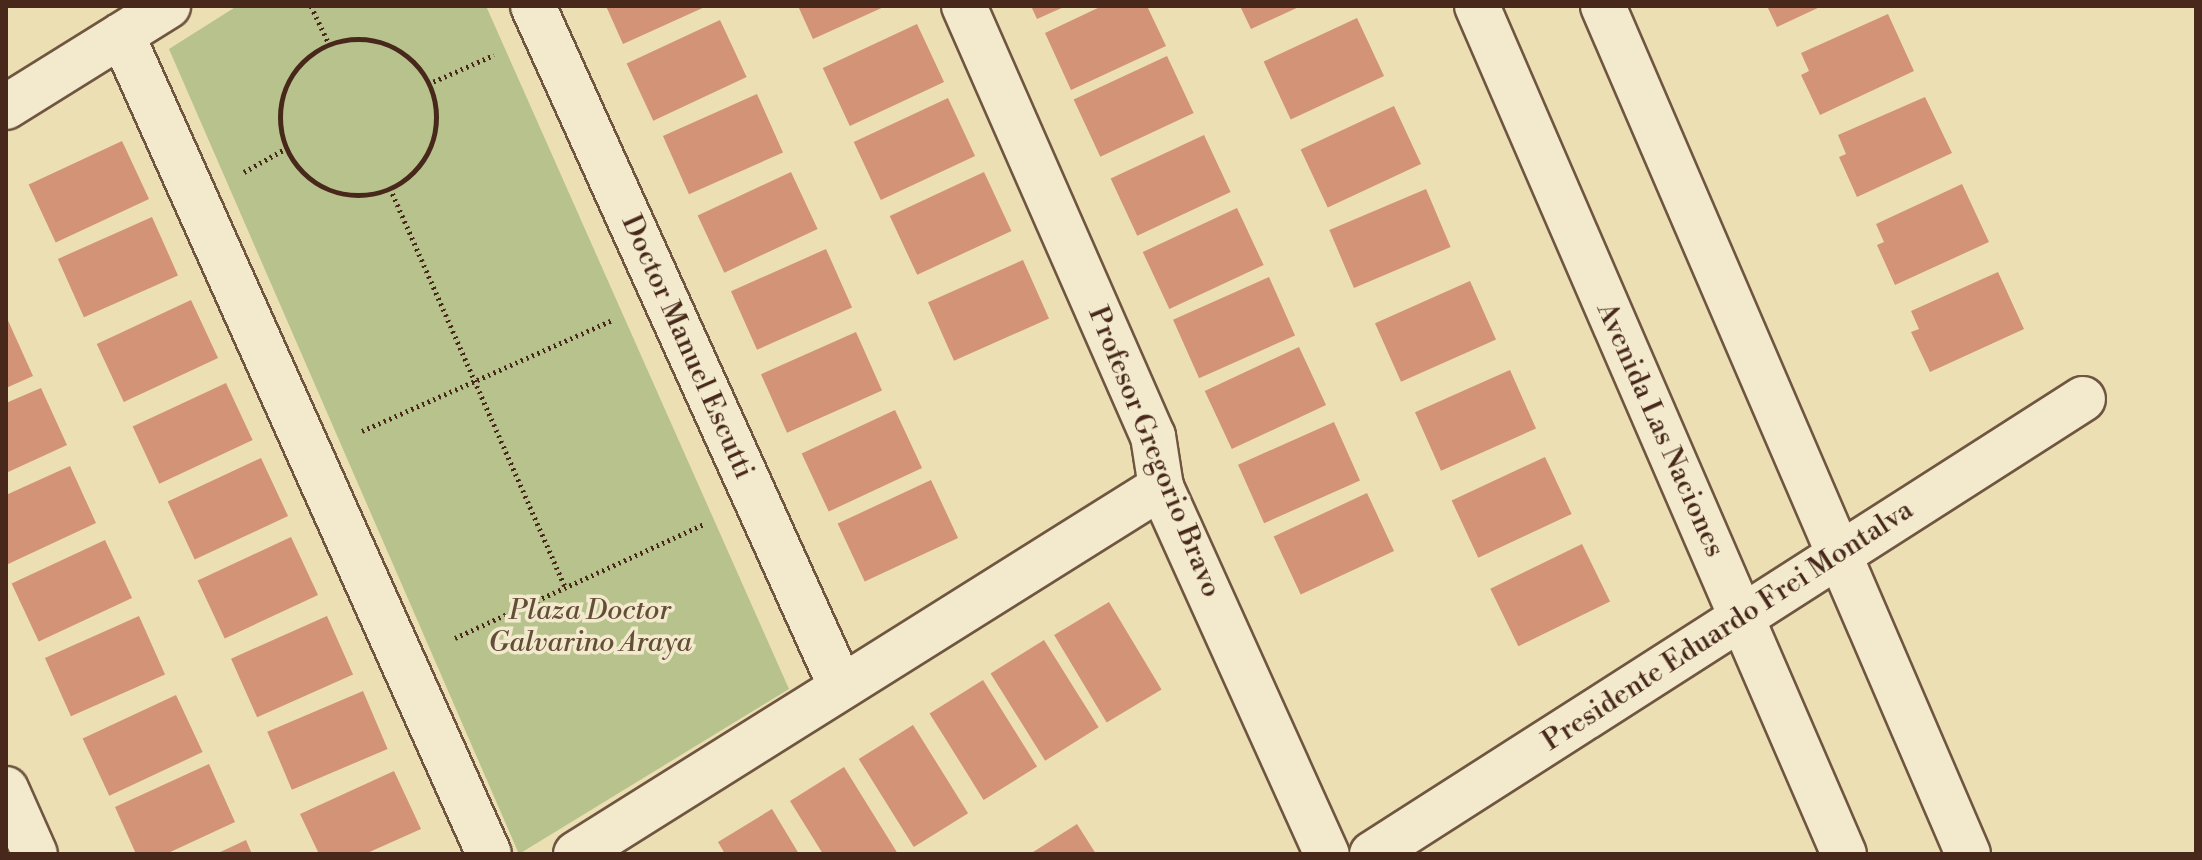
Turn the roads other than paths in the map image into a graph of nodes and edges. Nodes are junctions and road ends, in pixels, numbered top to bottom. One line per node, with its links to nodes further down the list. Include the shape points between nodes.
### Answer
1 (168, 6): 6 (street)
2 (964, 6): 9 (street, Profesor Gregorio Bravo, via 1153,436)
3 (1477, 6): 11 (street, Avenida Las Naciones)
4 (1603, 6): 10 (street)
5 (539, 20): 12 (street, Doctor Manuel Escutti)
6 (122, 35): 7 (street); 15 (street)
7 (6, 107)
8 (2083, 399): 10 (street, Presidente Eduardo Frei Montalva)
9 (1161, 487): 12 (street); 17 (street, Profesor Gregorio Bravo)
10 (1839, 555): 11 (street, Presidente Eduardo Frei Montalva); 20 (street)
11 (1742, 617): 18 (street, Presidente Eduardo Frei Montalva); 19 (street, Avenida Las Naciones)
12 (841, 687): 16 (street)
13 (6, 789): 14 (street)
14 (35, 854)
15 (489, 854)
16 (576, 854)
17 (1327, 854)
18 (1372, 854)
19 (1844, 854)
20 (1968, 854)

